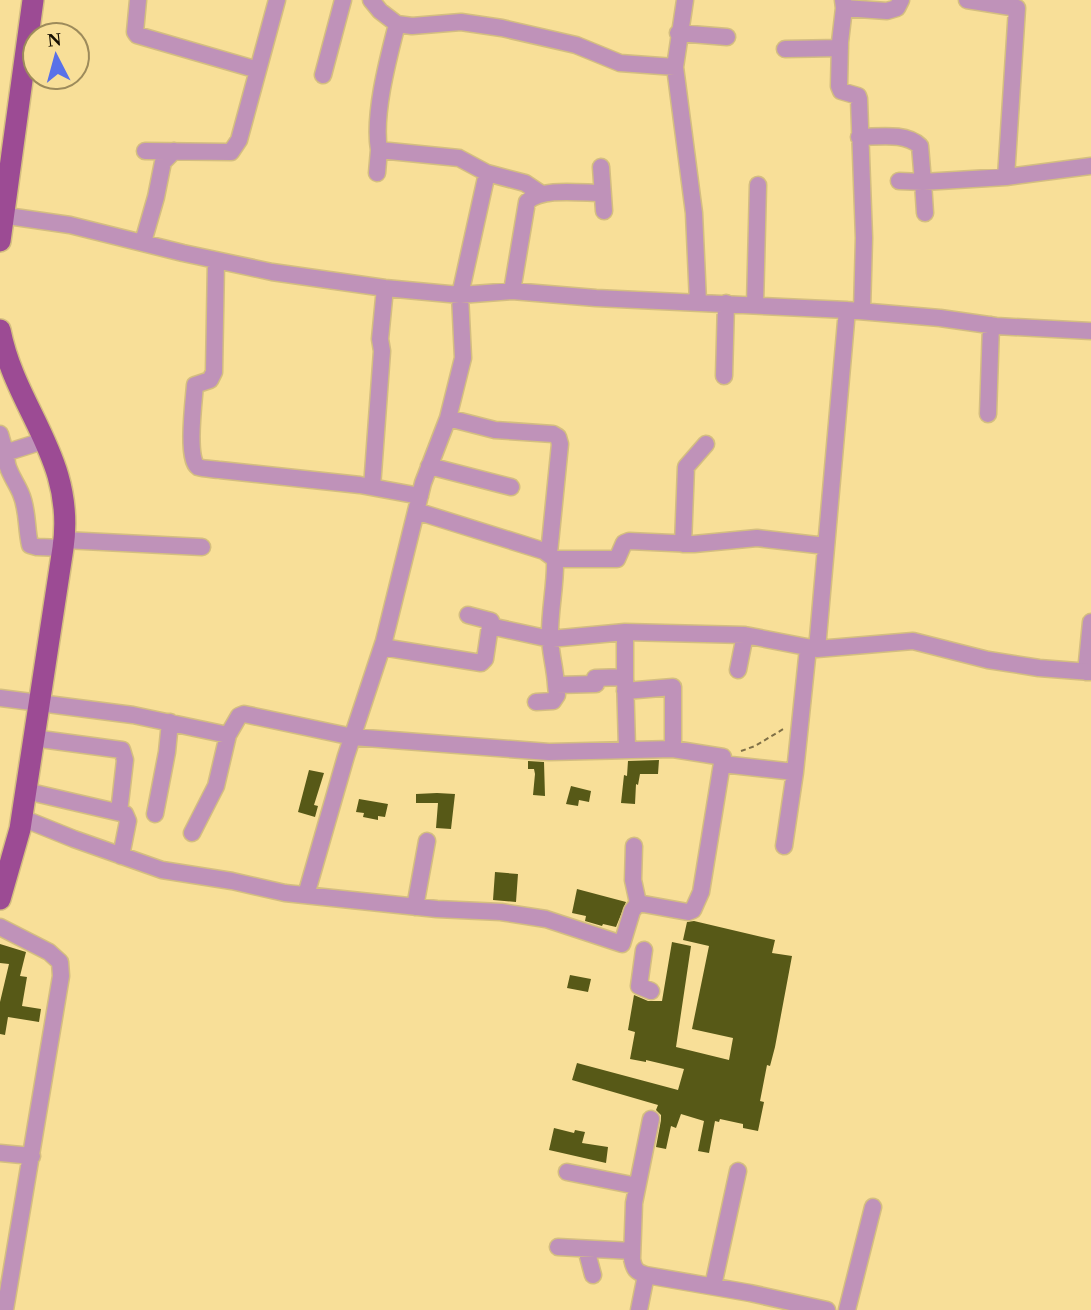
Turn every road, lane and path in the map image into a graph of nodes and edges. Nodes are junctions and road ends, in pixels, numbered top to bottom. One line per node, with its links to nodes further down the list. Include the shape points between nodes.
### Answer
1 (33, 0): 35 (main road)
2 (138, 0): 17 (street, via 137,35)
3 (277, 0): 17 (street)
4 (343, 0): 18 (street)
5 (372, 0): 11 (street)
6 (685, 0): 12 (street)
7 (901, 0): 9 (street, via 897,8 887,11)
8 (967, 0): 10 (street)
9 (844, 4): 14 (street)
10 (1015, 4): 27 (street)
11 (397, 24): 16 (street, via 461,22 502,28 576,45 620,63); 21 (street, via 384,87)
12 (678, 33): 13 (street); 16 (street)
13 (727, 37)
14 (840, 48): 15 (street); 19 (street, via 839,86 858,96)
15 (785, 49)
16 (675, 66): 42 (street, via 694,213)
17 (258, 70): 22 (street, via 239,140 230,152)
18 (323, 75)
19 (859, 137): 29 (street, via 904,137 916,142); 45 (street, via 864,238)
20 (145, 150): 22 (street)
21 (379, 150): 25 (street); 26 (street, via 459,158)
22 (174, 151): 37 (street, via 163,162)
23 (1091, 166): 27 (street)
24 (601, 167): 32 (street)
25 (377, 173)
26 (486, 173): 31 (street, via 526,183); 41 (street)
27 (1006, 177): 29 (street)
28 (899, 181): 29 (street)
29 (923, 182): 34 (street)
30 (758, 185): 44 (street)
31 (540, 193): 32 (street); 40 (street, via 527,202)
32 (602, 193): 33 (street)
33 (604, 211)
34 (925, 213)
35 (2, 215): 36 (main road); 37 (street)
36 (0, 241)
37 (143, 242): 38 (street)
38 (216, 261): 39 (street); 57 (street, via 214,372 210,380 195,385 194,462 198,467)
39 (385, 288): 41 (street); 57 (street)
40 (512, 291): 41 (street); 42 (street)
41 (460, 295): 51 (street, via 463,358)
42 (698, 302): 43 (street)
43 (726, 303): 44 (street); 49 (street)
44 (755, 305): 45 (street)
45 (854, 310): 46 (street); 62 (street)
46 (991, 325): 48 (street); 50 (street)
47 (0, 330): 53 (main road)
48 (1091, 331)
49 (724, 376)
50 (988, 414)
51 (447, 418): 56 (street); 64 (street, via 495,430 558,437)
52 (0, 434): 55 (street)
53 (37, 442): 55 (street); 61 (main road, via 56,463 62,489)
54 (706, 444): 60 (street, via 686,467)
55 (6, 455): 61 (street, via 24,501 30,545)
56 (429, 466): 58 (street); 59 (street)
57 (372, 487): 59 (street)
58 (511, 487)
59 (418, 503): 64 (street); 71 (street)
60 (683, 544): 62 (street, via 757,538); 64 (street, via 627,542 617,559)
61 (54, 546): 63 (street); 78 (main road)
62 (826, 546): 72 (street)
63 (202, 547)
64 (552, 556): 70 (street)
65 (468, 615): 66 (street)
66 (492, 618): 70 (street); 71 (street, via 481,663)
67 (1091, 622): 74 (street)
68 (625, 632): 69 (street); 70 (street); 75 (street)
69 (745, 635): 72 (street); 73 (street)
70 (550, 639): 76 (street)
71 (382, 647): 83 (street)
72 (812, 649): 74 (street, via 913,641 988,660); 88 (street)
73 (738, 670)
74 (1088, 672)
75 (625, 684): 76 (street, via 595,678 596,684); 85 (street); 86 (street, via 650,691 673,687)
76 (556, 685): 79 (street, via 553,701)
77 (0, 698): 78 (street)
78 (30, 701): 80 (street); 84 (main road)
79 (536, 702)
80 (170, 722): 82 (street); 91 (street)
81 (791, 724): 87 (path)
82 (228, 735): 83 (street, via 244,714); 93 (street, via 216,786)
83 (353, 737): 85 (street, via 549,752); 98 (street)
84 (33, 738): 89 (main road); 90 (street, via 122,750)
85 (627, 748): 86 (street)
86 (673, 749): 87 (street)
87 (723, 761): 88 (street); 100 (street, via 701,892 693,910)
88 (795, 772): 96 (street)
89 (26, 791): 90 (street); 92 (main road)
90 (119, 812): 97 (street, via 128,821)
91 (155, 814)
92 (22, 818): 97 (street); 99 (main road)
93 (192, 833)
94 (427, 841): 101 (street)
95 (634, 846): 100 (street)
96 (784, 846)
97 (121, 856): 98 (street, via 162,870)
98 (306, 895): 101 (street)
99 (0, 899)
100 (638, 902): 103 (street)
101 (415, 907): 103 (street, via 546,919)
102 (0, 927): 107 (street, via 60,962)
103 (622, 944): 104 (street, via 651,952 639,986)
104 (651, 991)
105 (651, 1119): 110 (street)
106 (0, 1153): 107 (street)
107 (32, 1156): 118 (street)
108 (737, 1171): 117 (street)
109 (567, 1172): 110 (street)
110 (637, 1186): 114 (street)
111 (873, 1207): 121 (street)
112 (558, 1247): 113 (street)
113 (586, 1249): 114 (street); 115 (street)
114 (632, 1251): 116 (street, via 633,1267)
115 (593, 1275)
116 (646, 1275): 117 (street); 119 (street)
117 (713, 1286): 120 (street)
118 (5, 1310)
119 (639, 1310)
120 (827, 1310)
121 (848, 1310)

